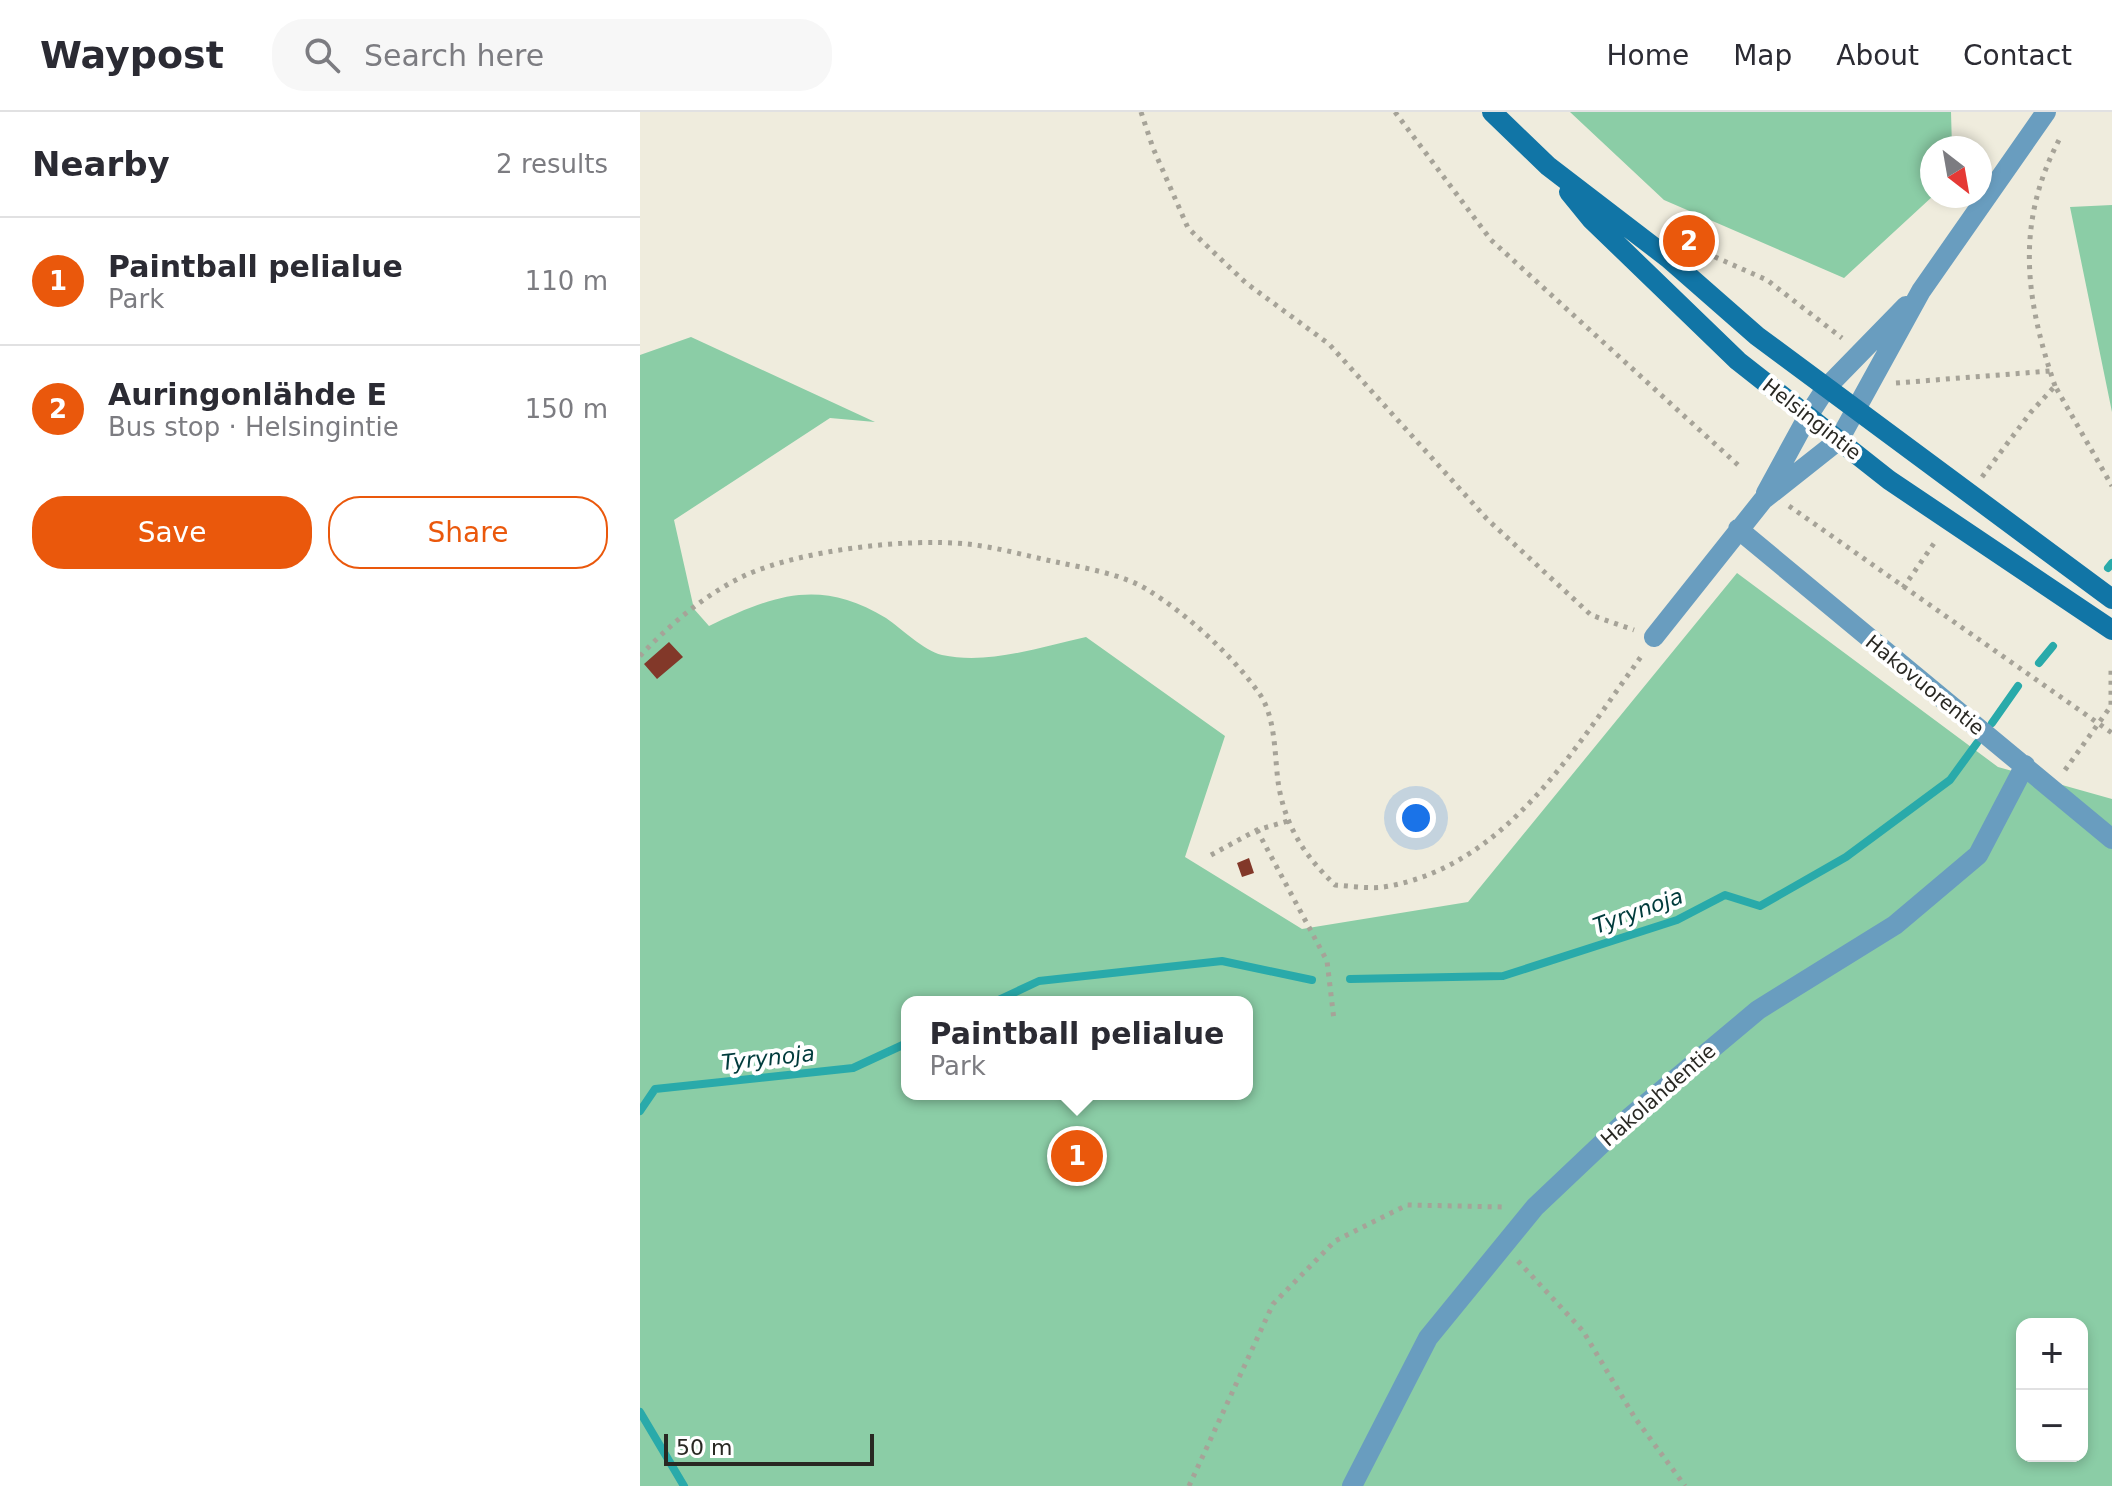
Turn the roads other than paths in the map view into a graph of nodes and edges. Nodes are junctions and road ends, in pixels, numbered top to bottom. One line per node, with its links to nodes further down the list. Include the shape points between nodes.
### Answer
1 (1492, 112): 3 (main road, Helsingintie)
2 (2046, 112): 4 (street)
3 (1548, 166): 5 (main road, Helsingintie); 7 (main road, Helsingintie, via 1591,219 1659,286 1738,361)
4 (1921, 291): 5 (street); 6 (street)
5 (1826, 388): 6 (main road, Helsingintie); 7 (street)
6 (1856, 411): 8 (street); 11 (main road, Helsingintie)
7 (1808, 416): 8 (main road, Helsingintie); 9 (street)
8 (1839, 440): 9 (street); 12 (main road, Helsingintie, via 1889,480)
9 (1763, 500): 10 (street)
10 (1738, 529): 13 (street); 14 (street, Hakovuorentie)
11 (2112, 599)
12 (2112, 630)
13 (1654, 637)
14 (2025, 765): 15 (street, Hakovuorentie); 16 (street, Hakolahdentie, via 1978,855 1895,925 1758,1010 1629,1118 1535,1207 1428,1338)
15 (2112, 839)
16 (1352, 1486)

